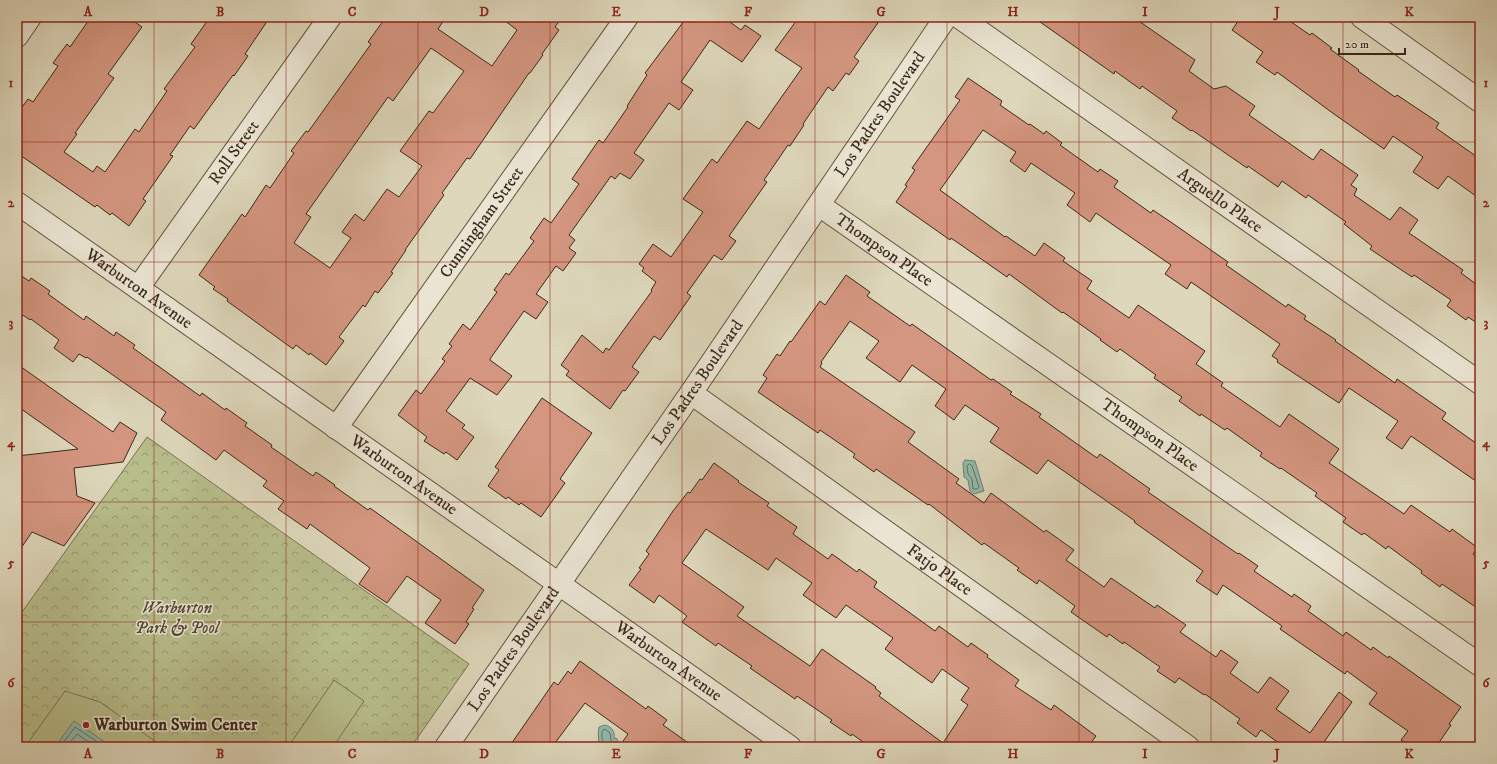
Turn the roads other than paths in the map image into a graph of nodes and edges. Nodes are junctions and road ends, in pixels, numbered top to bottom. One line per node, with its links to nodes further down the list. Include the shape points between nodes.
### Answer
1 (30, 17): 7 (street)
2 (330, 17): 11 (street, Roll Street)
3 (627, 17): 14 (street, Cunningham Street)
4 (946, 17): 10 (street, Los Padres Boulevard)
5 (959, 17): 12 (street, Arguello Place)
6 (1362, 17): 8 (street)
7 (17, 36)
8 (1480, 101)
9 (17, 203): 11 (street, Warburton Avenue)
10 (819, 205): 13 (street, Los Padres Boulevard); 16 (street, Thompson Place)
11 (138, 288): 14 (street, Warburton Avenue)
12 (1480, 384)
13 (691, 393): 15 (street, Los Padres Boulevard); 19 (street, Fatjo Place)
14 (336, 428): 15 (street, Warburton Avenue)
15 (559, 584): 17 (street, Los Padres Boulevard); 18 (street, Warburton Avenue)
16 (1480, 666)
17 (446, 747)
18 (790, 747)
19 (1188, 747)

